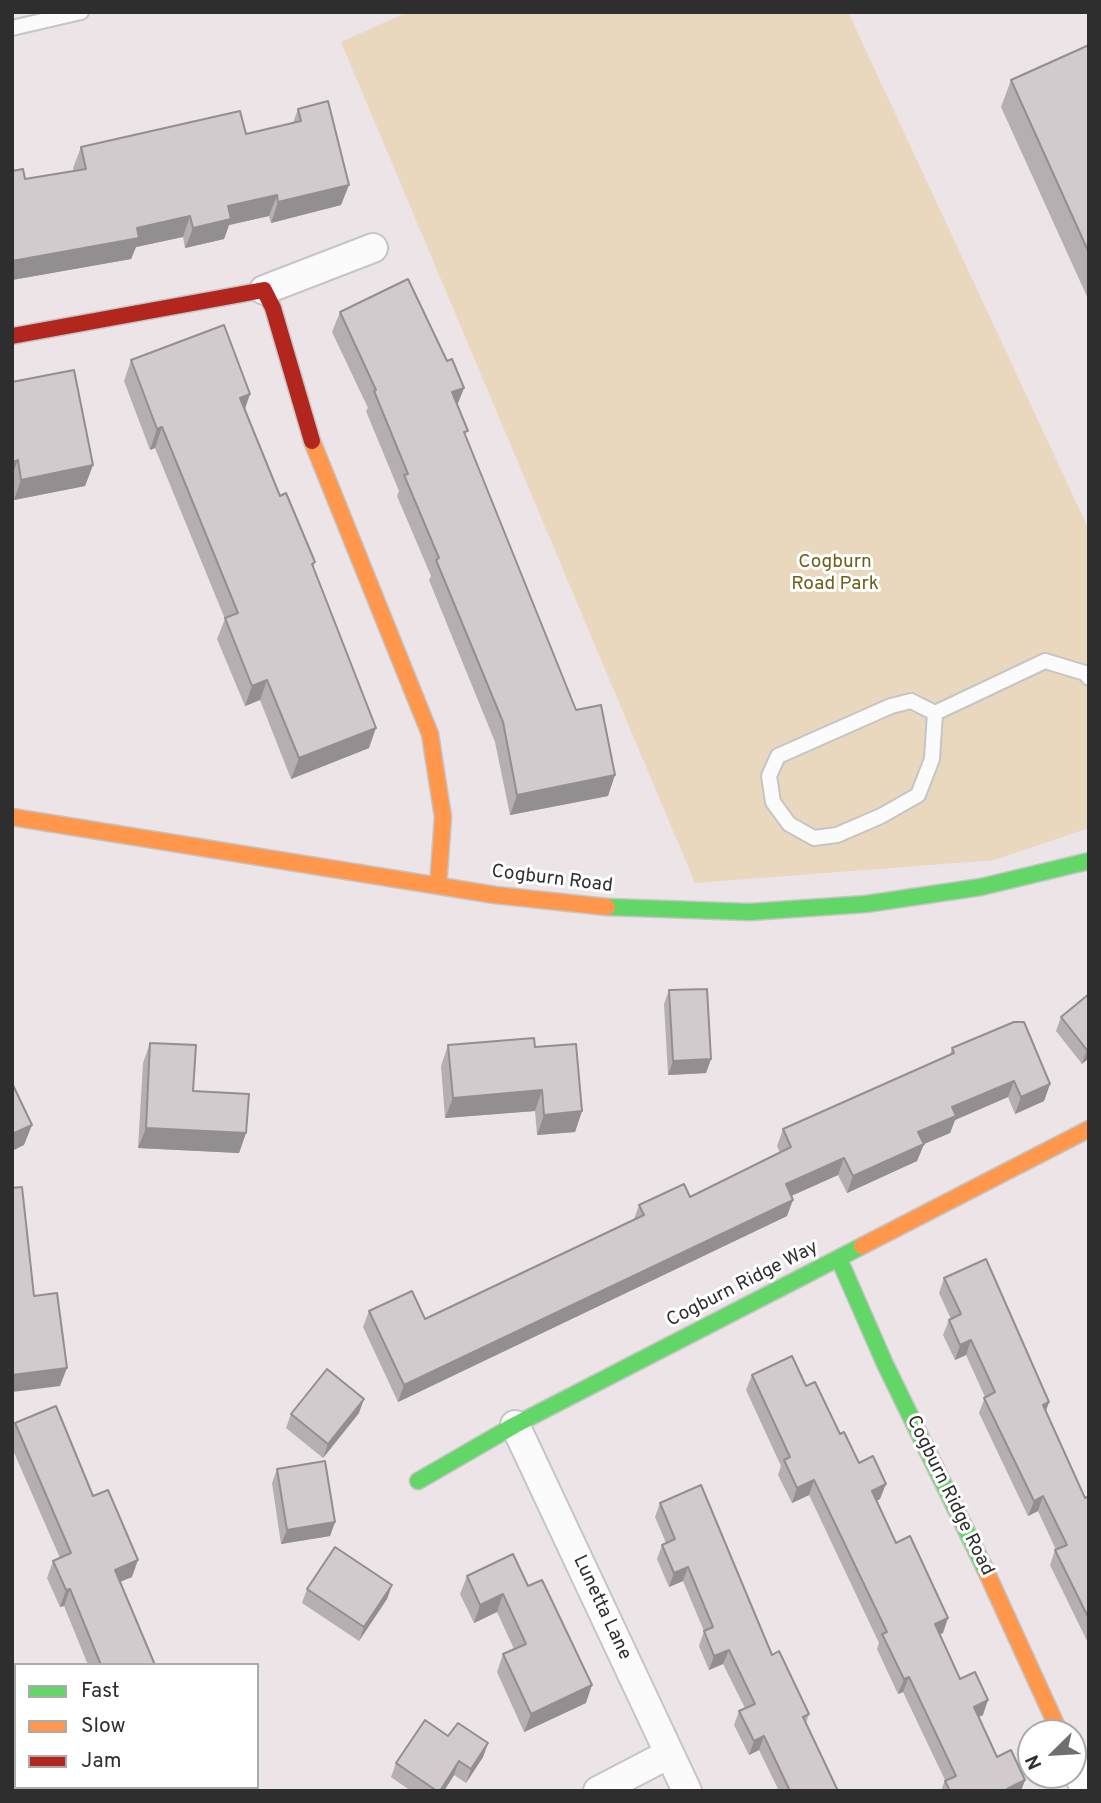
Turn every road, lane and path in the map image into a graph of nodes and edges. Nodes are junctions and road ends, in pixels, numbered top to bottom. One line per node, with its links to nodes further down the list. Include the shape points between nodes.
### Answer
1 (81, 12): 2 (lane)
2 (12, 28)
3 (373, 248): 4 (street)
4 (264, 290): 5 (street); 10 (street, via 309,433 430,734 443,817)
5 (12, 336)
6 (1089, 678): 7 (lane, via 1045,661)
7 (935, 713): 7 (lane, via 911,702 891,706 778,756 769,776 773,802 789,824 814,838 837,835 881,816 918,795 932,759)
8 (12, 817): 10 (street, Cogburn Road)
9 (1089, 861): 10 (street, Cogburn Road, via 981,887 904,899 750,912 633,910)
10 (438, 886)
11 (1089, 1129): 12 (street, Cogburn Ridge Way)
12 (839, 1259): 13 (street, Cogburn Ridge Way); 15 (street, Cogburn Ridge Road)
13 (515, 1425): 14 (street, Cogburn Ridge Way); 16 (street, Lunetta Lane)
14 (418, 1481)
15 (1054, 1719)
16 (669, 1754): 17 (street); 18 (street, Lunetta Lane)
17 (598, 1791)
18 (687, 1791)

